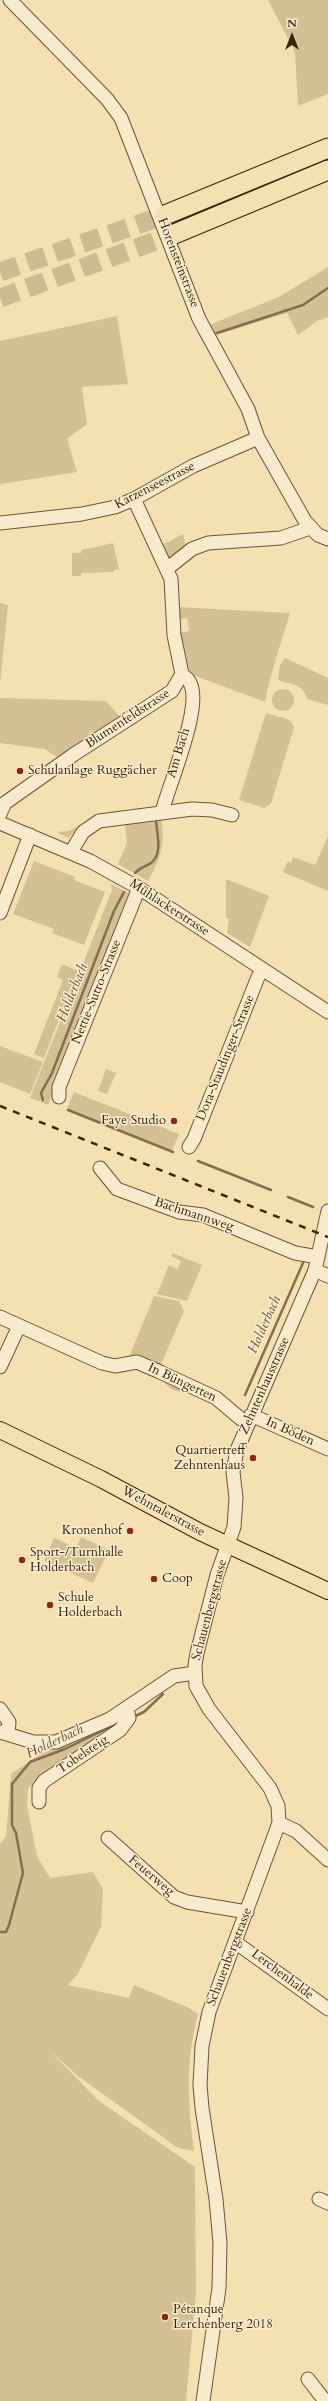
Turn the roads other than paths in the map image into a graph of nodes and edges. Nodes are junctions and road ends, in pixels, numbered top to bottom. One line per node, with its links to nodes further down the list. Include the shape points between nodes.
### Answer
1 (10, 0): 6 (street, Horensteinstrasse, via 108,98 121,118 199,319 248,409)
2 (328, 148): 4 (highway)
3 (328, 170): 5 (highway)
4 (165, 215)
5 (172, 235)
6 (258, 438): 7 (street, Katzenseestrasse, via 193,466); 9 (street, Horensteinstrasse)
7 (134, 499): 8 (street, Katzenseestrasse, via 100,511); 11 (street)
8 (0, 523)
9 (310, 528): 10 (street); 11 (street, via 281,538 208,543 192,549)
10 (328, 538)
11 (168, 568): 12 (street, via 171,578 174,635)
12 (182, 674): 13 (street, Am Bach, via 190,682 193,693 186,739); 14 (street, Blumenfeldstrasse, via 172,690 5,803)
13 (162, 812): 15 (street, via 205,809); 18 (street, via 94,824 79,836)
14 (0, 814)
15 (232, 815)
16 (0, 823): 17 (street, Mühlackerstrasse)
17 (30, 835): 18 (street, Mühlackerstrasse); 20 (street)
18 (71, 852): 19 (street, Mühlackerstrasse)
19 (139, 888): 21 (street, Mühlackerstrasse); 23 (street, Nettie-Sutro-Strasse, via 59,1087)
20 (0, 913)
21 (263, 970): 22 (street, Mühlackerstrasse); 24 (street, Dora-Staudinger-Strasse)
22 (328, 1012)
23 (59, 1097)
24 (189, 1147)
25 (100, 1168): 28 (street, Bachmannweg, via 117,1189 179,1212 202,1215 295,1253)
26 (328, 1211): 27 (street, Zehntenhausstrasse, via 325,1219)
27 (327, 1229): 28 (street, Zehntenhausstrasse)
28 (318, 1257): 29 (street, Zehntenhausstrasse)
29 (315, 1270): 30 (street); 34 (street, Zehntenhausstrasse)
30 (328, 1276)
31 (0, 1317): 32 (street, In Büngerten)
32 (19, 1326): 33 (street); 34 (street, In Büngerten, via 102,1363 115,1366 137,1362 216,1398 241,1419)
33 (0, 1367)
34 (250, 1418): 36 (street, In Böden); 37 (street, Zehntenhausstrasse, via 234,1460 234,1527)
35 (0, 1430): 37 (main road, Wehntalerstrasse, via 101,1479)
36 (328, 1449)
37 (228, 1546): 38 (main road, Wehntalerstrasse); 39 (street, Schauenbergstrasse, via 207,1613)
38 (327, 1588)
39 (195, 1672): 41 (street, via 174,1676); 44 (street, Schauenbergstrasse, via 196,1686 202,1699 270,1788 278,1806)
40 (0, 1709): 42 (street, via 9,1722)
41 (127, 1709): 42 (street, via 56,1742 33,1742); 43 (street, Tobelsteig, via 129,1718 120,1730 44,1781 40,1788)
42 (4, 1733)
43 (40, 1802)
44 (279, 1823): 46 (street, via 296,1831); 47 (street, Schauenbergstrasse)
45 (108, 1838): 47 (street, Feuerweg, via 174,1897 187,1902)
46 (328, 1860)
47 (247, 1912): 48 (street, Schauenbergstrasse)
48 (235, 1942): 49 (street, Lerchenhalde); 51 (street, Schauenbergstrasse, via 208,2012 201,2053 202,2108 220,2243 219,2288)
49 (328, 2009)
50 (308, 2379): 52 (street)
51 (203, 2401)
52 (325, 2401)

